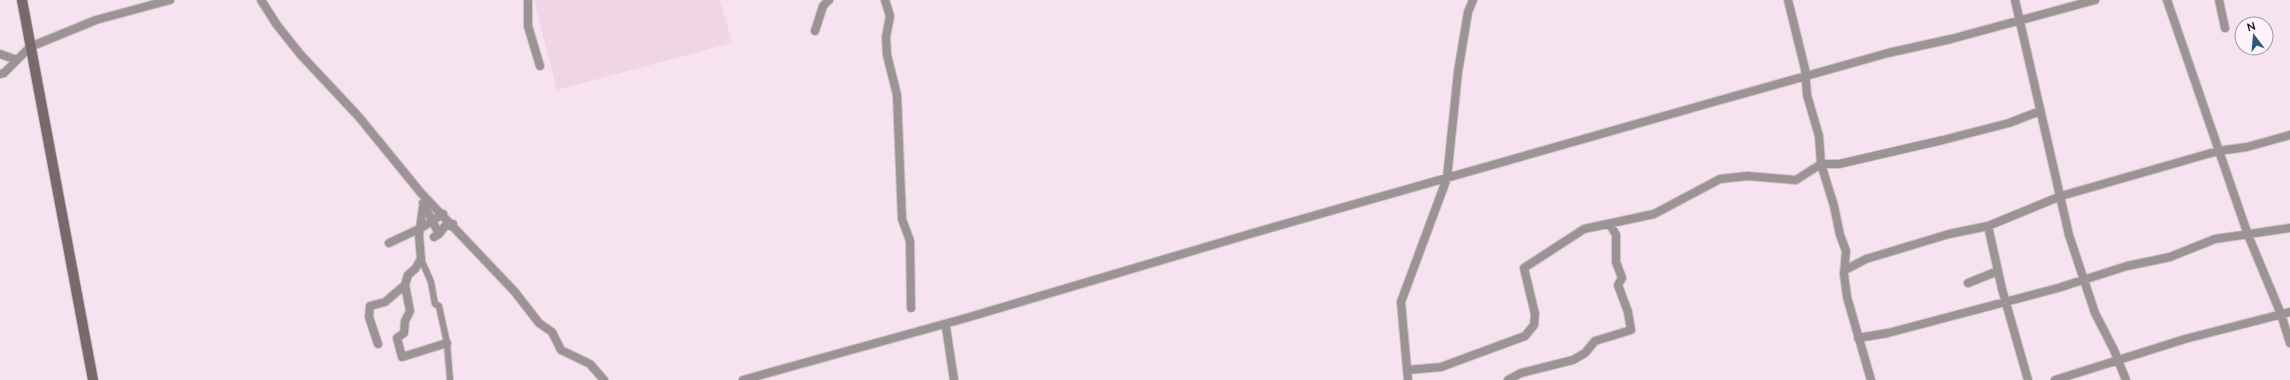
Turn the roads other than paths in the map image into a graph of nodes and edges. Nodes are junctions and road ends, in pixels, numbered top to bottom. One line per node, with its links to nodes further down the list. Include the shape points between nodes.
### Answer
1 (22, 0): 16 (main road)
2 (170, 0): 16 (street, via 96,20)
3 (261, 0): 27 (street, via 300,54 359,117)
4 (528, 0): 19 (street, via 528,26)
5 (829, 0): 15 (street, via 823,6)
6 (885, 0): 46 (street, via 890,16 886,37 887,55 897,94 902,219 910,241)
7 (1473, 0): 26 (street, via 1468,12 1458,72)
8 (1788, 0): 21 (street)
9 (2015, 0): 13 (street)
10 (2095, 0): 13 (street)
11 (2167, 0): 24 (street)
12 (2219, 0): 14 (street)
13 (2021, 21): 21 (street, via 1888,53); 22 (street)
14 (2225, 28)
15 (815, 31)
16 (30, 47): 18 (street); 56 (main road)
17 (0, 54): 18 (street)
18 (17, 60): 20 (street)
19 (540, 66)
20 (0, 74)
21 (1805, 78): 25 (street, via 1807,95 1819,136); 26 (street)
22 (2040, 111): 25 (street, via 2009,123 1943,140 1839,164); 28 (street)
23 (2290, 135): 24 (street, via 2247,147)
24 (2218, 151): 28 (street); 37 (street)
25 (1821, 164): 33 (street, via 1796,180 1728,177 1658,212); 40 (street, via 1846,251)
26 (1447, 178): 55 (street, via 1401,302); 59 (street)
27 (422, 193): 29 (street); 30 (street)
28 (2061, 196): 34 (street); 42 (street, via 2069,235)
29 (423, 206): 31 (street, via 431,215); 35 (street)
30 (443, 214): 31 (street); 32 (street)
31 (432, 222): 32 (street, via 436,236 445,226); 35 (street)
32 (453, 224): 58 (street, via 515,292 539,323 552,332 561,350 590,364)
33 (1610, 224): 55 (street, via 1579,231 1550,253 1524,268 1535,314 1534,325 1525,336 1441,367); 62 (street, via 1617,239 1616,262 1622,278 1618,285 1628,312 1631,330 1595,341 1585,353 1573,360 1521,373)
34 (1988, 226): 40 (street, via 1949,234 1866,259); 41 (street)
35 (421, 228): 38 (street); 39 (street)
36 (2290, 228): 37 (street)
37 (2248, 235): 42 (street, via 2215,239 2170,257 2127,266); 48 (street)
38 (389, 243)
39 (421, 259): 44 (street, via 415,270 408,275); 52 (street, via 431,282 435,304 439,306)
40 (1845, 270): 50 (street, via 1846,297)
41 (1998, 271): 43 (street); 45 (street)
42 (2083, 281): 45 (street); 54 (street, via 2095,313)
43 (1968, 283)
44 (405, 286): 52 (street, via 410,311 405,321 404,333 397,338 402,357); 53 (street, via 385,302 370,306 370,317)
45 (2006, 302): 50 (street, via 1888,333); 64 (street)
46 (911, 308)
47 (2290, 312): 48 (street)
48 (2281, 314): 51 (street); 54 (street)
49 (946, 327): 60 (street)
50 (1858, 338): 63 (street)
51 (2290, 342)
52 (447, 343): 57 (street)
53 (378, 344)
54 (2118, 359): 65 (street); 66 (street)
55 (1408, 370): 61 (street)
56 (93, 380)
57 (450, 380)
58 (604, 380)
59 (743, 380)
60 (954, 380)
61 (1408, 380)
62 (1508, 380)
63 (1871, 380)
64 (2028, 380)
65 (2055, 380)
66 (2126, 380)

